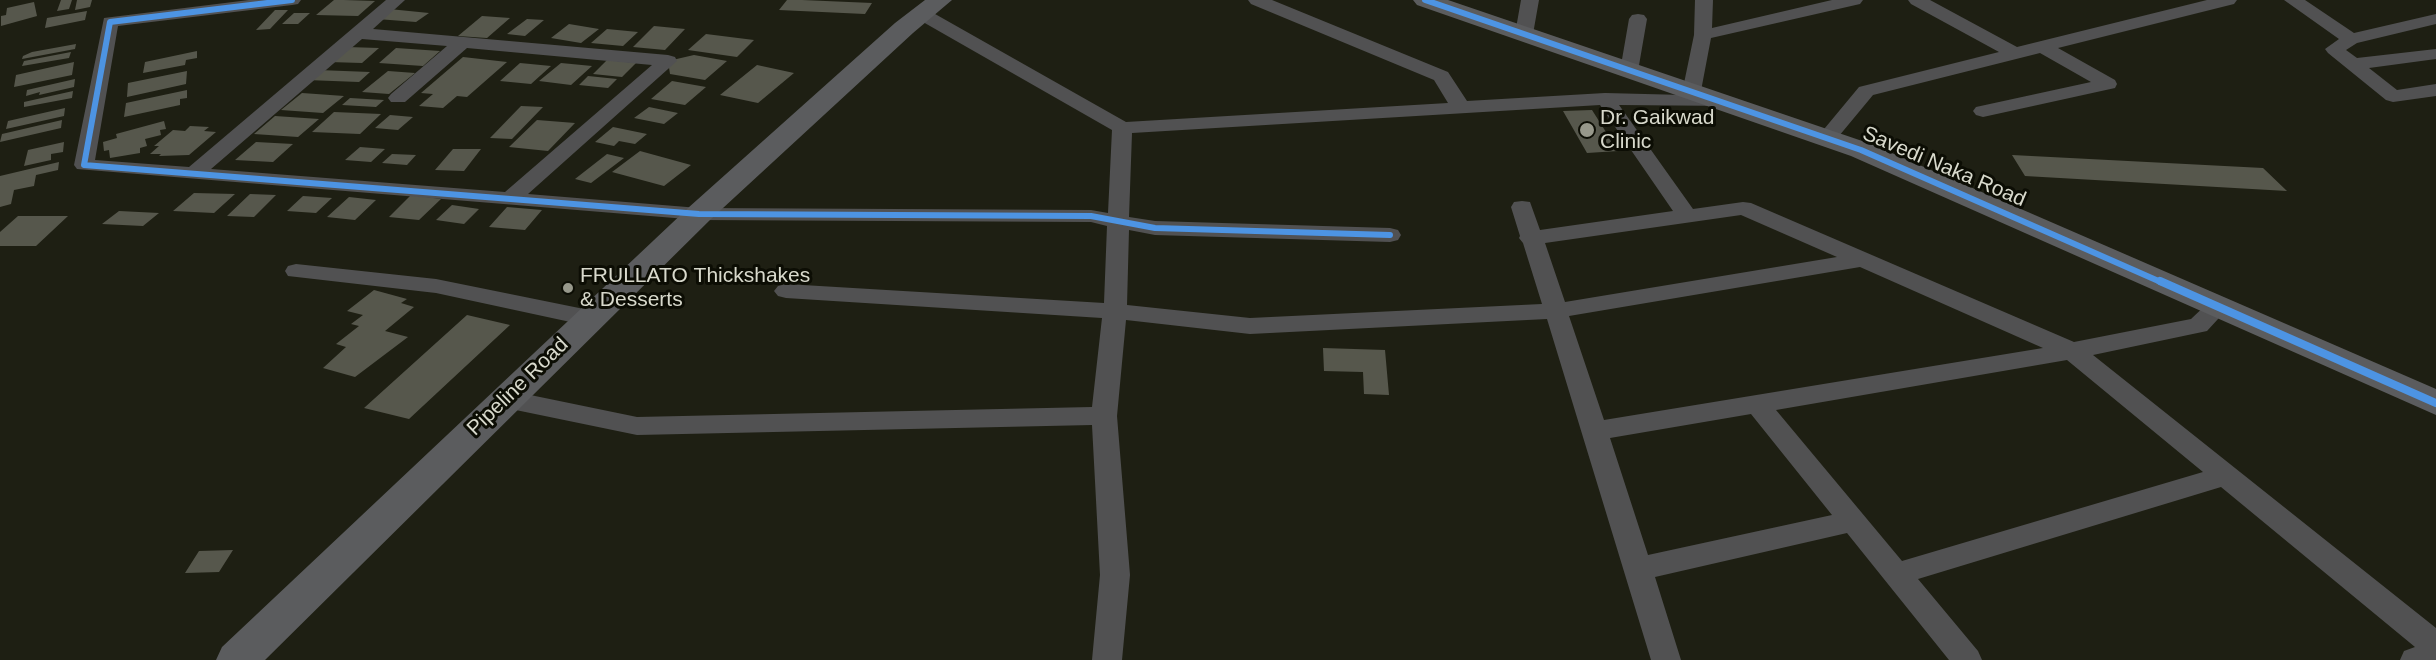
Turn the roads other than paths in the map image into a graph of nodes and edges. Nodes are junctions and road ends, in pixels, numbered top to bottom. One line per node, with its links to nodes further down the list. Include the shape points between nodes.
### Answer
1 (292, 0): 34 (street, via 110,22 84,165)
2 (396, 0): 15 (street)
3 (1257, 0): 30 (street, via 1441,76)
4 (1425, 0): 16 (street, Savedi Naka Road)
5 (1530, 0): 16 (street)
6 (1704, 0): 17 (street)
7 (1854, 0): 11 (street)
8 (1917, 0): 21 (street)
9 (2228, 0): 20 (street)
10 (2293, 0): 18 (street)
11 (1822, 4): 17 (street)
12 (931, 7): 32 (street); 37 (street, Pipeline Road)
13 (1638, 19): 24 (street)
14 (2436, 19): 18 (street)
15 (357, 33): 19 (street); 34 (street)
16 (1524, 34): 24 (street, Savedi Naka Road)
17 (1703, 35): 26 (street)
18 (2351, 39): 23 (street, via 2334,49)
19 (463, 42): 27 (street); 35 (street, via 668,61)
20 (2043, 47): 21 (street); 31 (street, via 2108,84)
21 (2016, 54): 33 (street, via 1866,91)
22 (2436, 54): 23 (street)
23 (2353, 64): 25 (street, via 2393,96)
24 (1629, 71): 26 (street, Savedi Naka Road)
25 (2436, 90)
26 (1692, 93): 29 (street, Savedi Naka Road)
27 (398, 98)
28 (1605, 99): 29 (street); 30 (street); 38 (street)
29 (1727, 102): 33 (street, Savedi Naka Road)
30 (1460, 106): 32 (street)
31 (1983, 111)
32 (1122, 128): 39 (street)
33 (1827, 138): 45 (street, Savedi Naka Road)
34 (193, 174): 35 (street)
35 (511, 198): 37 (street)
36 (1522, 207): 41 (street)
37 (699, 214): 39 (street, via 1091,216); 48 (street, Pipeline Road)
38 (1687, 216): 41 (street); 42 (street, via 1743,208)
39 (1119, 222): 40 (street, via 1155,228); 46 (street)
40 (1390, 235)
41 (1530, 238): 47 (street)
42 (1863, 260): 47 (street); 49 (street)
43 (296, 271): 48 (street, via 436,286)
44 (786, 291): 46 (street)
45 (2217, 307): 49 (street, via 2199,326); 52 (street, Savedi Naka Road)
46 (1114, 311): 47 (street, via 1251,326); 53 (street)
47 (1555, 311): 54 (street)
48 (589, 318): 50 (street, Pipeline Road)
49 (2072, 351): 51 (street); 55 (street)
50 (506, 399): 53 (street, via 637,426); 61 (street, Pipeline Road)
51 (1756, 403): 54 (street); 56 (street)
52 (2436, 403)
53 (1104, 416): 62 (street, via 1115,575)
54 (1595, 431): 57 (street)
55 (2226, 475): 58 (street); 59 (street)
56 (1853, 521): 57 (street); 58 (street)
57 (1638, 569): 63 (street)
58 (1896, 574): 64 (street)
59 (2436, 646)
60 (2436, 654): 65 (street)
61 (237, 660)
62 (1107, 660)
63 (1666, 660)
64 (1967, 660)
65 (2415, 660)

